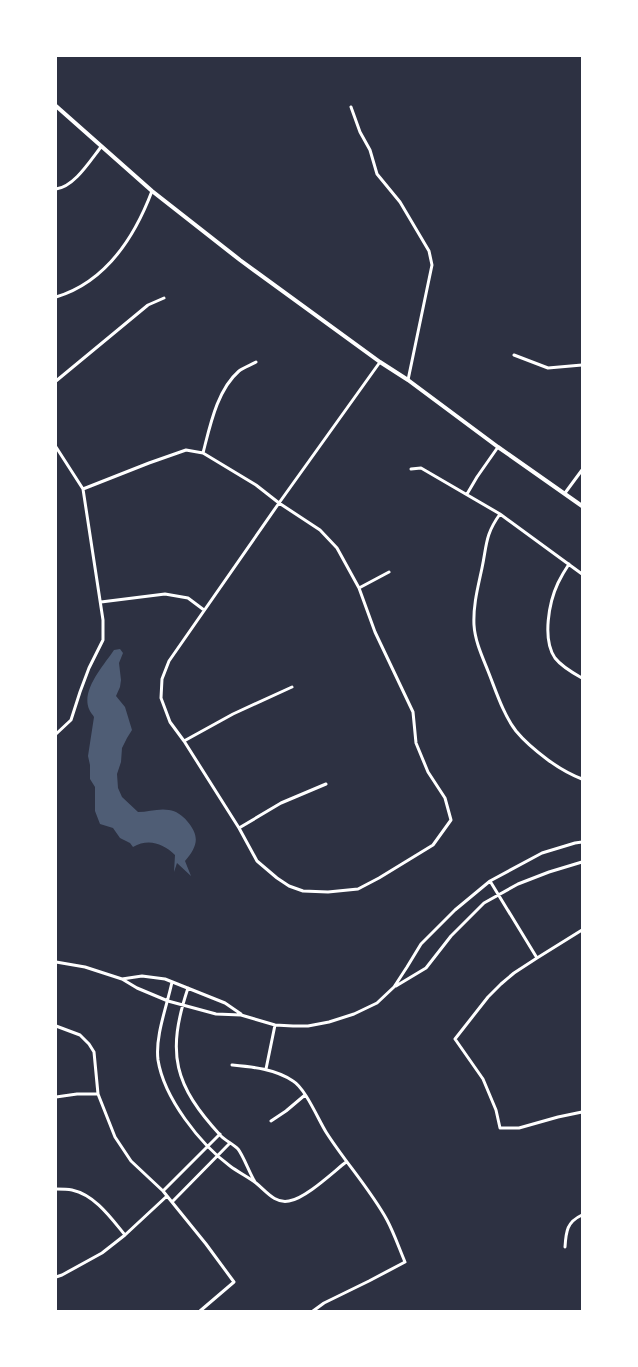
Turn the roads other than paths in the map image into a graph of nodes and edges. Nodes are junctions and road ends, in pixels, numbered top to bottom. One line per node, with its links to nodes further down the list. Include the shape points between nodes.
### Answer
1 (56, 106): 3 (street)
2 (351, 107): 12 (street, via 370,150 377,174 400,202 429,251 432,265)
3 (101, 148): 4 (street, via 70,184); 5 (street)
4 (56, 189)
5 (152, 191): 6 (street, via 143,215 112,261 82,285); 10 (street, via 240,260)
6 (56, 297)
7 (164, 298): 13 (street, via 148,305)
8 (514, 355): 11 (street, via 548,368)
9 (256, 362): 16 (street, via 240,371 228,384 212,416)
10 (380, 362): 12 (street); 22 (street)
11 (582, 365)
12 (408, 380): 15 (street)
13 (56, 381)
14 (56, 447): 19 (street)
15 (498, 447): 20 (street); 21 (street)
16 (203, 453): 19 (street, via 186,450); 22 (street, via 256,485)
17 (411, 469): 21 (street, via 421,468)
18 (582, 470): 20 (street)
19 (83, 489): 29 (street)
20 (565, 493): 23 (street)
21 (467, 494): 24 (street)
22 (278, 503): 28 (street, via 320,530 337,548); 30 (street)
23 (582, 506)
24 (500, 514): 25 (street); 35 (street, via 492,524 487,538 476,593 474,626 477,643 496,692 516,730 527,743 557,766)
25 (569, 564): 27 (street); 31 (street, via 558,584 549,610 549,645 555,658 565,668)
26 (389, 572): 28 (street)
27 (582, 574)
28 (359, 588): 37 (street, via 375,632 413,712 416,743 428,772 445,798 450,820 433,845 379,878 358,889 328,892 303,891 277,878 257,861)
29 (101, 602): 30 (street, via 165,594 188,598); 33 (street, via 103,640 89,668 71,720)
30 (204, 610): 34 (street, via 169,661 162,679 161,698 170,722)
31 (582, 678)
32 (292, 687): 34 (street, via 233,714)
33 (56, 734)
34 (184, 741): 37 (street)
35 (582, 779)
36 (326, 784): 37 (street, via 281,803)
37 (239, 828)
38 (582, 842): 40 (street, via 542,853)
39 (582, 862): 41 (street, via 524,881)
40 (490, 881): 41 (street); 47 (street, via 455,910 421,944)
41 (499, 895): 43 (street); 47 (street, via 484,903 471,915 426,968)
42 (582, 930): 43 (street)
43 (537, 958): 59 (street, via 501,984 455,1039 483,1079 496,1110 500,1128 519,1128)
44 (56, 962): 45 (street, via 85,966)
45 (122, 979): 46 (street, via 142,976); 49 (street)
46 (172, 982): 48 (street); 49 (street)
47 (394, 987): 52 (street, via 377,1003 329,1022 308,1026)
48 (188, 988): 50 (street); 51 (street, via 225,1003)
49 (168, 1001): 50 (street); 63 (street, via 158,1042 162,1079 182,1114)
50 (182, 1005): 51 (street, via 216,1014); 61 (street, via 176,1034 178,1069 190,1096)
51 (241, 1015): 52 (street)
52 (274, 1025): 55 (street)
53 (56, 1026): 56 (street, via 80,1034 94,1052)
54 (232, 1064): 55 (street)
55 (266, 1069): 57 (street, via 294,1081)
56 (98, 1094): 58 (street); 68 (street, via 123,1149)
57 (305, 1095): 60 (street); 65 (street)
58 (56, 1098)
59 (582, 1112)
60 (271, 1121)
61 (220, 1134): 62 (street); 63 (street)
62 (230, 1143): 64 (street); 66 (street, via 238,1150)
63 (208, 1147): 64 (street); 68 (street)
64 (218, 1156): 66 (street); 70 (street)
65 (346, 1162): 66 (street, via 301,1197 288,1201 278,1201); 76 (street, via 388,1220 405,1262)
66 (256, 1183)
67 (56, 1189): 72 (street, via 72,1190 86,1195)
68 (163, 1191): 69 (street)
69 (167, 1196): 70 (street); 72 (street)
70 (172, 1202): 75 (street, via 234,1282)
71 (582, 1215): 73 (street, via 571,1223 566,1233)
72 (125, 1235): 74 (street, via 102,1253)
73 (565, 1247)
74 (56, 1277)
75 (200, 1311)
76 (313, 1311)

